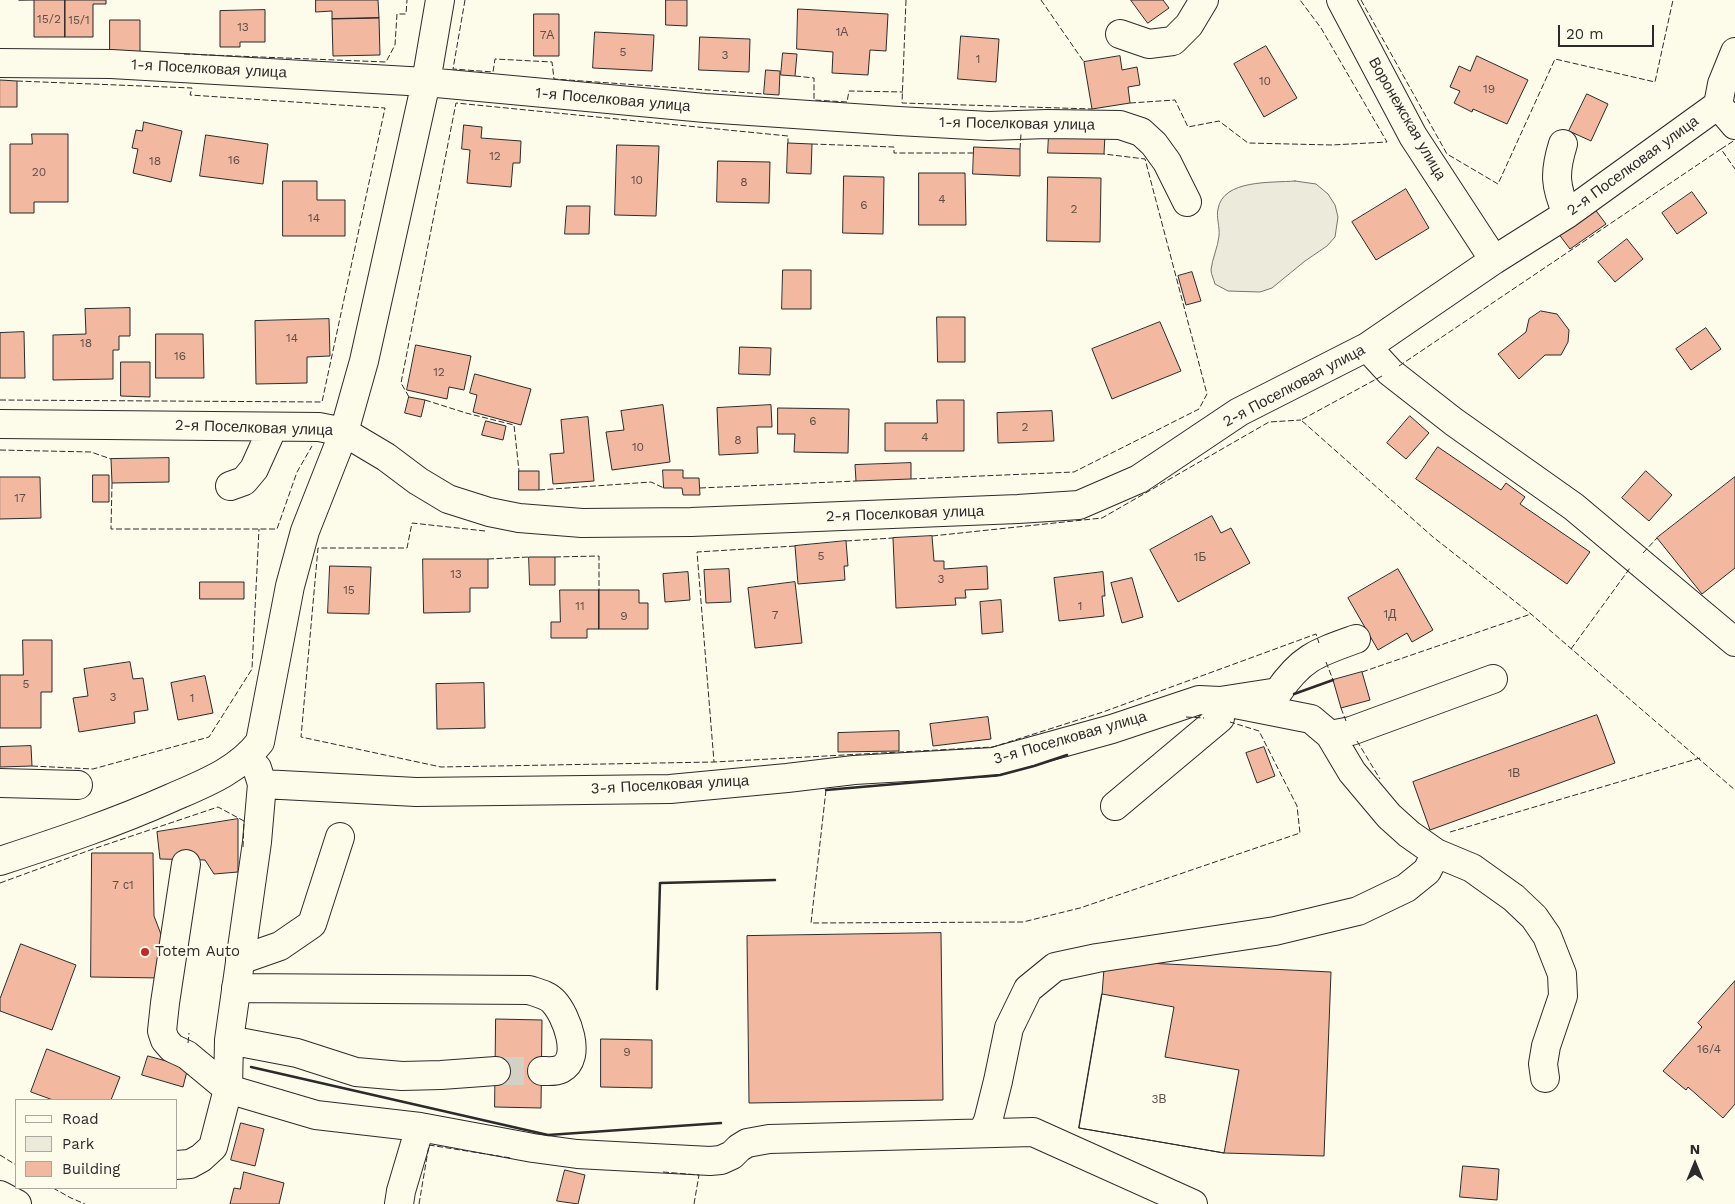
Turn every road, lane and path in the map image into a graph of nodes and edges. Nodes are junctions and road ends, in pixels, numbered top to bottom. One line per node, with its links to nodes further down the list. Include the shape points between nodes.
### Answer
1 (440, 0): 7 (street)
2 (1204, 0): 4 (street, via 1189,25 1173,41 1149,44)
3 (1341, 0): 13 (street, Воронежская улица, via 1413,136)
4 (1120, 34)
5 (1735, 52): 8 (street, via 1722,84)
6 (0, 63): 7 (street, 1-я Поселковая улица, via 111,64)
7 (426, 82): 11 (street, 1-я Поселковая улица, via 705,108 898,121 989,126 1120,126 1141,132 1154,144 1168,162); 17 (street, via 364,360)
8 (1718, 105): 9 (street); 12 (street, 2-я Поселковая улица)
9 (1735, 126)
10 (1563, 144): 12 (street, via 1556,174 1559,196)
11 (1187, 202)
12 (1567, 214): 13 (street, 2-я Поселковая улица)
13 (1494, 260): 14 (street, 2-я Поселковая улица)
14 (1368, 347): 17 (street, 2-я Поселковая улица, via 1239,412 1139,479 1079,505 691,522 582,523 520,518 448,499); 20 (street, via 1397,377 1454,422 1574,507)
15 (0, 424): 16 (street, 2-я Поселковая улица)
16 (273, 426): 17 (street, 2-я Поселковая улица, via 320,427); 18 (street, via 254,469 244,481)
17 (344, 432): 24 (street, via 305,531 290,586 260,742)
18 (230, 486)
19 (1356, 639): 22 (street, via 1308,658 1290,674 1278,692)
20 (1735, 642)
21 (1493, 679): 23 (street, via 1351,731)
22 (1220, 701): 23 (street, 3-я Поселковая улица, via 1311,719); 27 (street, 3-я Поселковая улица, via 1199,700 1112,729 993,762 854,770 670,789 416,792); 28 (street, via 1220,718)
23 (1330, 735): 30 (street, 3-я Поселковая улица, via 1352,772 1388,816)
24 (250, 756): 27 (street, via 259,770); 31 (street, via 211,781 145,810)
25 (0, 783): 26 (street)
26 (78, 784)
27 (262, 784): 33 (street)
28 (1115, 806)
29 (340, 837): 33 (street, via 312,924 280,946)
30 (1436, 853): 38 (street, 3-я Поселковая улица, via 1472,868 1514,898 1547,936 1562,974 1563,996 1542,1064); 41 (street, via 1427,871 1406,888 1358,911 1276,931 1055,967 1028,989 1009,1028 988,1121)
31 (0, 861)
32 (186, 864): 39 (street, via 162,1031 172,1048 187,1055)
33 (240, 960): 34 (street)
34 (236, 988): 35 (street); 37 (street, via 529,990 554,1001 570,1032 572,1054 568,1062 563,1068)
35 (229, 1040): 36 (street, via 297,1053 356,1072 441,1076); 39 (street)
36 (496, 1071)
37 (542, 1071)
38 (1545, 1078)
39 (228, 1089): 40 (street, via 316,1115); 42 (street, via 213,1147 190,1164)
40 (420, 1127): 41 (street, via 568,1153 710,1161 732,1155 747,1143 769,1139); 45 (street)
41 (982, 1134): 46 (street, via 1033,1132)
42 (178, 1165)
43 (0, 1195): 44 (street)
44 (16, 1204)
45 (399, 1204)
46 (1194, 1204)

